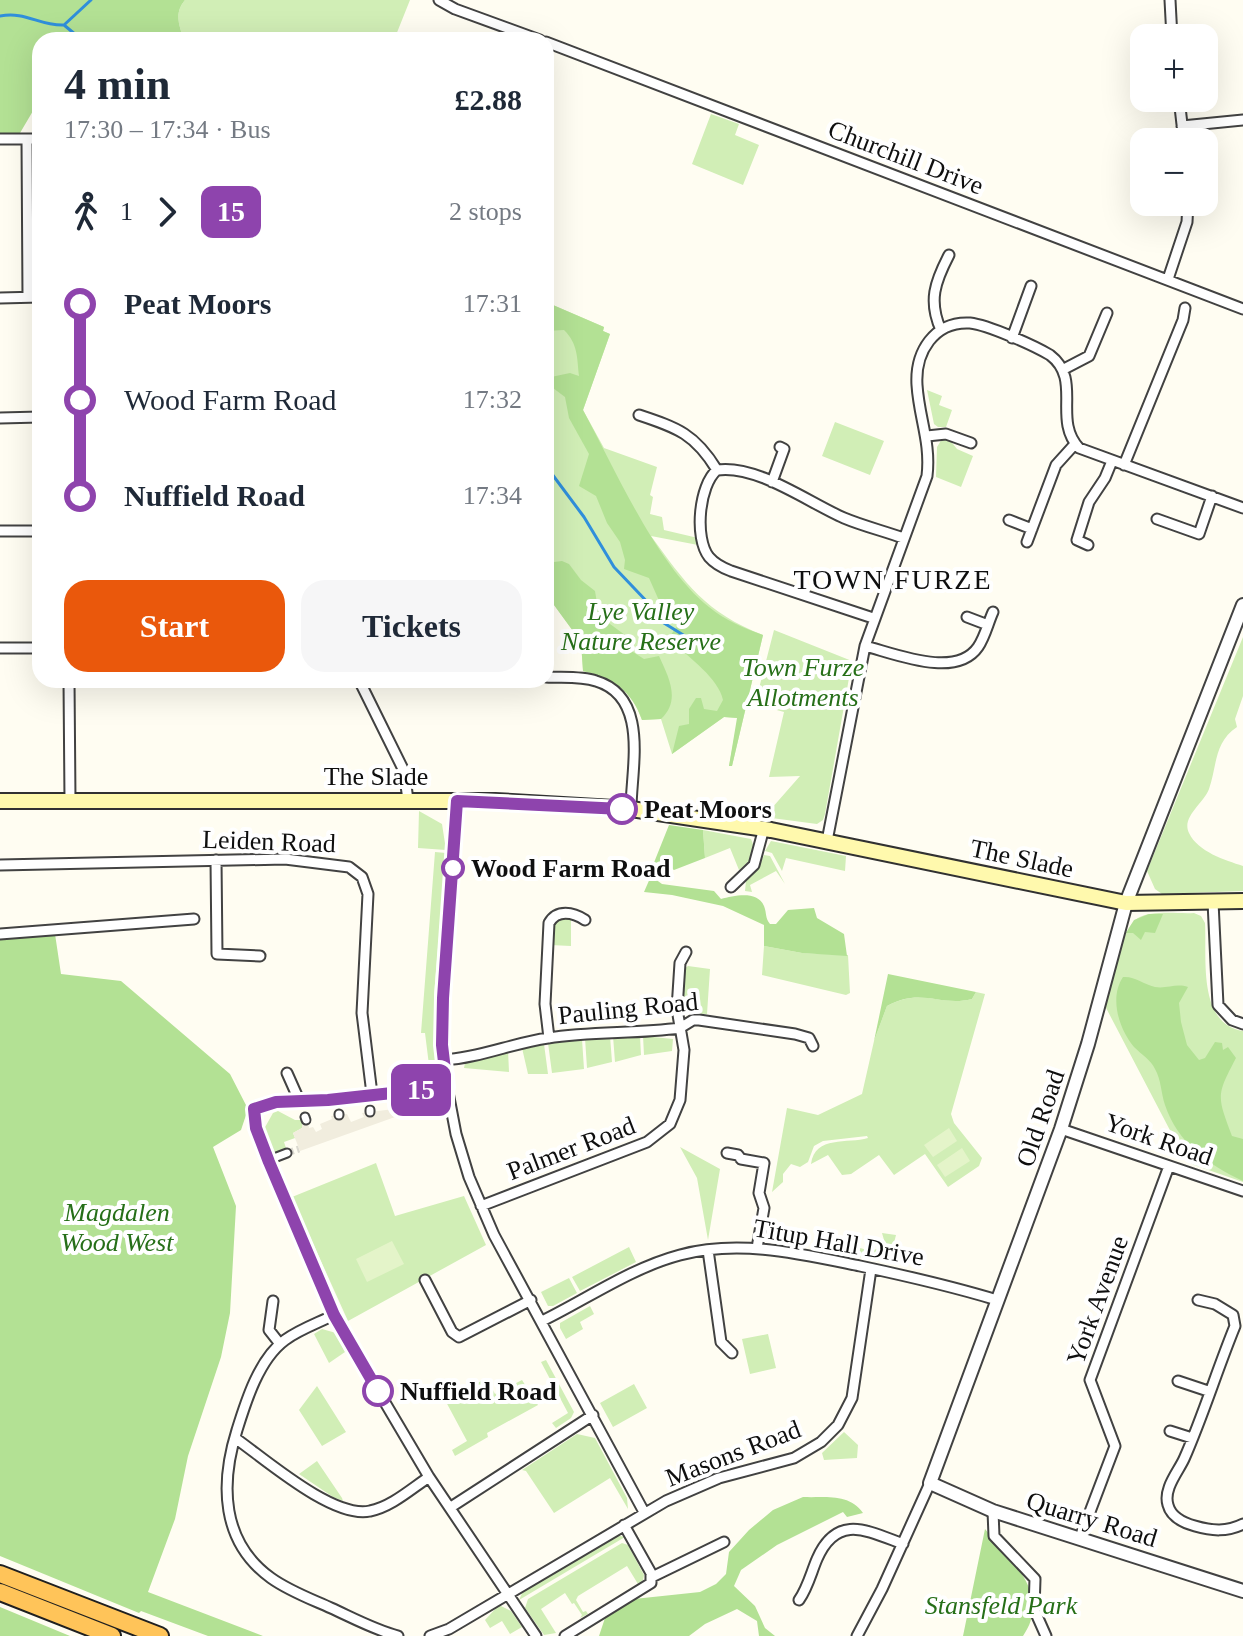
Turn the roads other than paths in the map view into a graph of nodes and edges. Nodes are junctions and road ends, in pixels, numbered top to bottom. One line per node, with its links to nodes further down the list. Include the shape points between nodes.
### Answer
1 (439, 0): 4 (street, Churchill Drive)
2 (1170, 0): 3 (street)
3 (1171, 24)
4 (519, 32)
5 (554, 45): 14 (street, Churchill Drive)
6 (1180, 112): 8 (street)
7 (1243, 120): 8 (street)
8 (1182, 126)
9 (0, 139): 10 (street)
10 (27, 139): 11 (street); 16 (street)
11 (32, 139)
12 (1187, 216): 14 (street)
13 (949, 255): 22 (street, via 933,292)
14 (1168, 279): 20 (street, Churchill Drive)
15 (1031, 286): 23 (street)
16 (28, 297): 17 (street); 18 (street)
17 (32, 297)
18 (0, 298)
19 (1185, 308): 33 (street)
20 (1243, 309)
21 (1107, 313): 24 (street, via 1089,356)
22 (941, 330): 23 (street, via 974,324); 28 (street, via 924,347 918,367)
23 (1012, 338): 24 (street, via 1050,355)
24 (1064, 369): 30 (street, via 1069,387 1066,424)
25 (639, 415): 34 (street, via 691,437)
26 (32, 417): 27 (street)
27 (0, 418)
28 (927, 436): 29 (street, via 946,434); 43 (street, via 923,491)
29 (971, 443)
30 (1075, 444): 32 (street); 40 (street, via 1056,465)
31 (780, 447): 35 (street, via 784,449)
32 (1112, 461): 33 (street); 45 (street, via 1086,509 1077,540)
33 (1124, 465): 36 (street)
34 (717, 470): 35 (street); 49 (street, via 706,482 702,510 703,545 710,559 731,571)
35 (772, 482): 43 (street, via 841,517)
36 (1212, 496): 37 (street); 38 (street, via 1199,534)
37 (1243, 508)
38 (1157, 519)
39 (1009, 520): 40 (street)
40 (1032, 529): 44 (street)
41 (0, 531): 42 (street)
42 (32, 531)
43 (903, 538): 49 (street)
44 (1027, 542)
45 (1088, 545)
46 (1243, 605): 69 (street, Old Road)
47 (993, 612): 50 (street)
48 (967, 617): 50 (street)
49 (873, 618): 51 (street)
50 (988, 625): 51 (street, via 977,650 955,664)
51 (865, 646): 63 (street)
52 (0, 648): 53 (street)
53 (32, 648)
54 (554, 678): 61 (street, via 597,681 624,701 634,728)
55 (69, 688): 57 (street)
56 (363, 688): 58 (street, via 404,771)
57 (70, 800): 58 (main road, The Slade); 59 (main road, The Slade)
58 (408, 800): 60 (main road, The Slade)
59 (0, 801)
60 (457, 801): 61 (main road, The Slade); 79 (street, via 443,998)
61 (631, 809): 62 (main road, The Slade)
62 (764, 828): 63 (main road, The Slade); 66 (street, via 754,865)
63 (827, 841): 69 (main road, The Slade)
64 (216, 860): 65 (street, Leiden Road); 74 (street, via 217,954); 82 (street, Leiden Road, via 336,863 362,877 368,894 362,1013)
65 (0, 865)
66 (731, 887)
67 (1243, 901): 68 (main road, The Slade)
68 (1213, 902): 69 (main road, The Slade); 75 (street, via 1218,1005)
69 (1126, 903): 84 (street, Old Road)
70 (194, 919): 72 (street)
71 (585, 920): 77 (street, via 562,913 549,923)
72 (0, 934)
73 (686, 952): 76 (street, Palmer Road, via 678,985)
74 (260, 956)
75 (1243, 1024)
76 (680, 1028): 77 (street, Pauling Road); 78 (street, Pauling Road, via 693,1020 746,1025 809,1038); 90 (street, Palmer Road, via 680,1100 664,1131)
77 (549, 1038): 79 (street, Pauling Road)
78 (813, 1046)
79 (444, 1060): 81 (street)
80 (287, 1073): 83 (street)
81 (447, 1087): 82 (street); 90 (street, via 456,1134)
82 (372, 1094): 83 (street)
83 (299, 1100): 99 (street, via 254,1109 256,1128)
84 (1061, 1129): 88 (street, York Road); 96 (street, Old Road)
85 (287, 1153): 87 (street)
86 (727, 1153): 91 (street, via 769,1164 759,1193 764,1208)
87 (274, 1158)
88 (1169, 1166): 89 (street, York Road); 116 (street, York Avenue, via 1090,1380 1115,1446)
89 (1243, 1191)
90 (481, 1206): 95 (street)
91 (757, 1248): 92 (street, Titup Hall Drive); 93 (street, Titup Hall Drive)
92 (708, 1250): 100 (street, Titup Hall Drive, via 651,1265); 102 (street, via 721,1342)
93 (871, 1269): 96 (street, Titup Hall Drive); 113 (street, Masons Road, via 852,1398 827,1436 794,1458 719,1478)
94 (425, 1280): 95 (street, via 459,1337)
95 (531, 1300): 100 (street)
96 (997, 1300): 110 (street, Old Road)
97 (1198, 1300): 104 (street, via 1233,1315 1235,1326)
98 (273, 1301): 101 (street, via 269,1330)
99 (334, 1315): 101 (street); 109 (street)
100 (542, 1321): 105 (street)
101 (280, 1344): 107 (street, via 258,1377)
102 (732, 1353)
103 (1178, 1381): 104 (street)
104 (1208, 1391): 108 (street)
105 (593, 1415): 111 (street); 113 (street)
106 (1170, 1431): 108 (street)
107 (235, 1438): 109 (street, via 328,1503 349,1511 383,1507); 127 (street, via 227,1470 227,1505 250,1559 288,1588)
108 (1192, 1438): 114 (street, via 1167,1495 1173,1514 1219,1531)
109 (429, 1477): 111 (street)
110 (930, 1483): 112 (street, Quarry Road); 118 (street, Old Road)
111 (451, 1507): 123 (street)
112 (993, 1511): 116 (street, Quarry Road); 132 (street, via 994,1536 1035,1579 1034,1609)
113 (644, 1512): 115 (street, Masons Road)
114 (1243, 1524)
115 (624, 1525): 120 (street); 123 (street, Masons Road)
116 (1080, 1538): 121 (street, Quarry Road)
117 (724, 1542): 120 (street, via 716,1552)
118 (903, 1544): 124 (street, via 864,1529 839,1531 821,1550); 131 (street, Old Road)
119 (0, 1574): 126 (highway)
120 (652, 1577): 130 (street, via 645,1589)
121 (1243, 1591)
122 (0, 1592): 125 (highway)
123 (508, 1594): 128 (street, Masons Road); 129 (street)
124 (799, 1600)
125 (112, 1636)
126 (160, 1636)
127 (398, 1636)
128 (430, 1636)
129 (536, 1636)
130 (565, 1636)
131 (858, 1636)
132 (1046, 1636)

